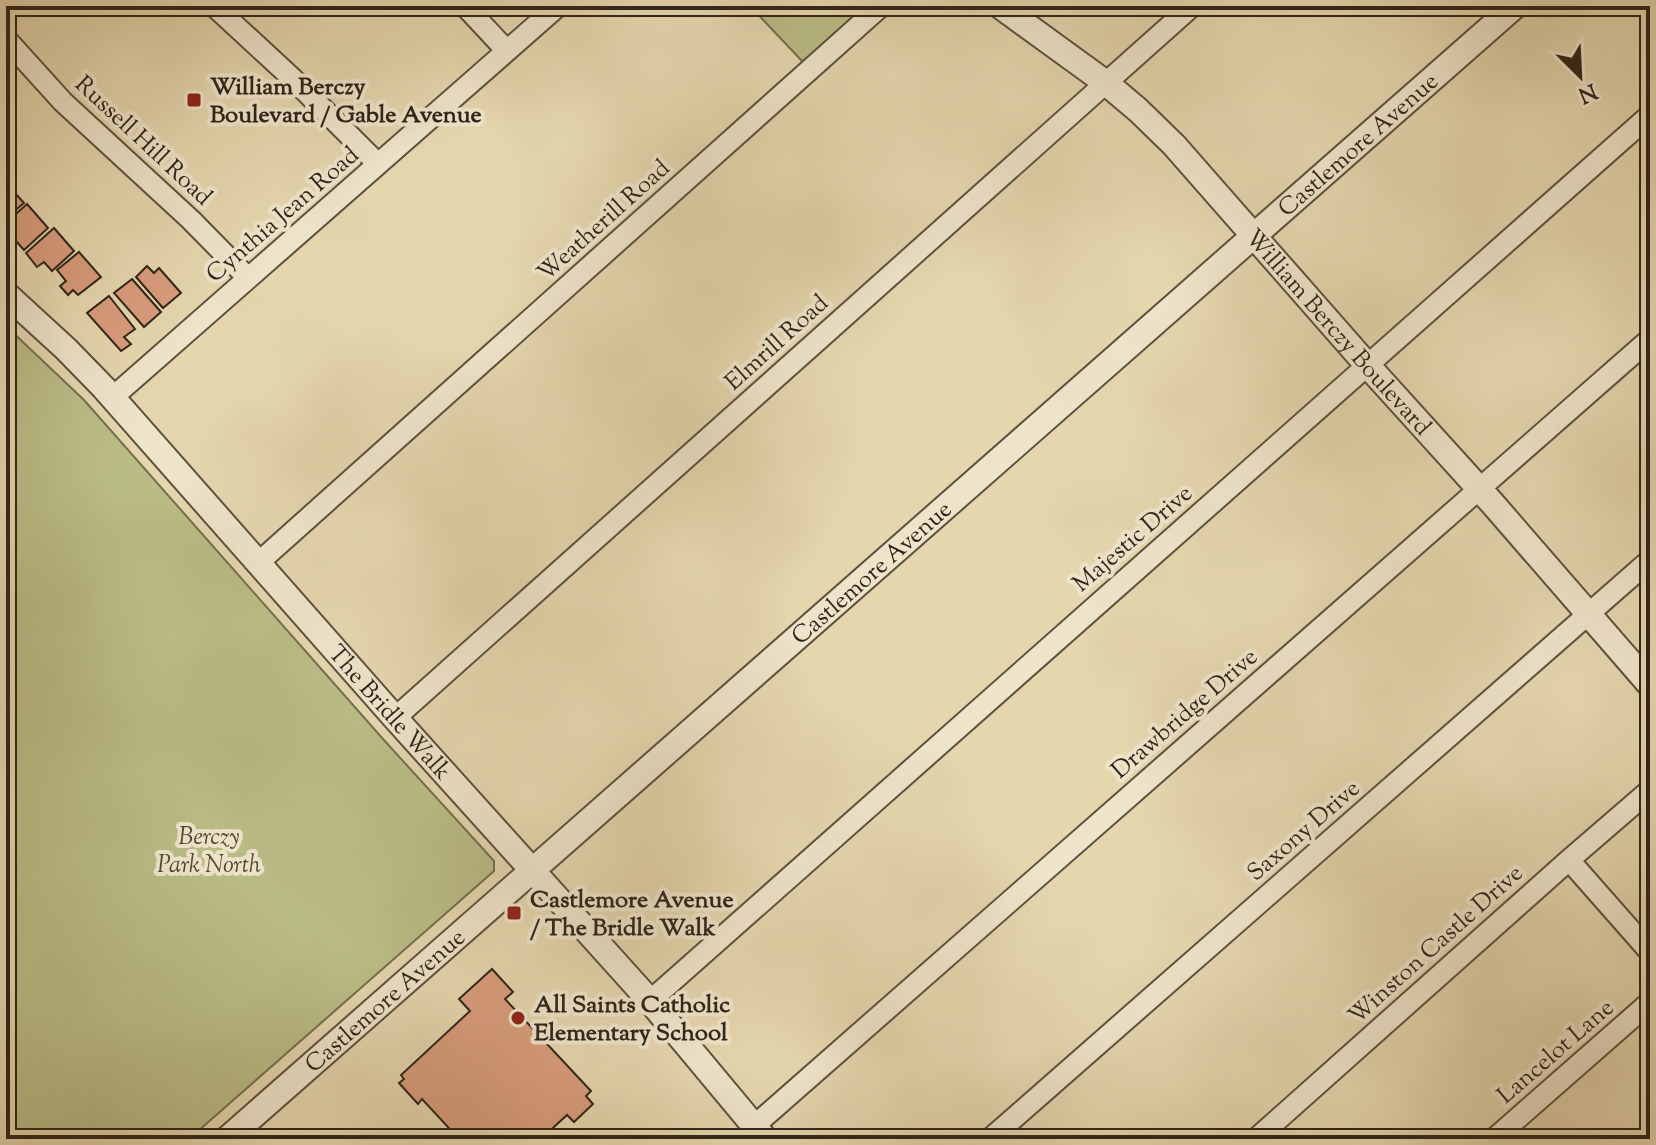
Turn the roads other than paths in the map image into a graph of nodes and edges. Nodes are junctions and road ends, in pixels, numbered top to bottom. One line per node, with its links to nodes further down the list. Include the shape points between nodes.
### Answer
1 (214, 6): 12 (street)
2 (465, 6): 9 (street)
3 (558, 6): 9 (street, Cynthia Jean Road)
4 (881, 6): 21 (street, Weatherill Road)
5 (1000, 6): 10 (street, William Berczy Boulevard)
6 (1192, 6): 10 (street, Elmrill Road)
7 (1515, 6): 13 (street, Castlemore Avenue)
8 (6, 39): 14 (street, Russell Hill Road, via 63,102)
9 (507, 51): 12 (street, Cynthia Jean Road)
10 (1106, 83): 13 (street, William Berczy Boulevard, via 1174,145); 24 (street, Elmrill Road)
11 (1650, 115): 17 (street, Majestic Drive)
12 (378, 164): 14 (street, Cynthia Jean Road)
13 (1253, 235): 17 (street, William Berczy Boulevard); 27 (street, Castlemore Avenue)
14 (248, 278): 18 (street, Cynthia Jean Road)
15 (6, 294): 18 (street, The Bridle Walk)
16 (1650, 339): 19 (street, Drawbridge Drive)
17 (1368, 366): 19 (street, William Berczy Boulevard); 29 (street, Majestic Drive)
18 (113, 397): 21 (street, The Bridle Walk)
19 (1479, 488): 22 (street, William Berczy Boulevard); 31 (street, Drawbridge Drive)
20 (1650, 560): 22 (street, Saxony Drive)
21 (258, 563): 24 (street, The Bridle Walk)
22 (1589, 613): 23 (street, William Berczy Boulevard); 33 (street, Saxony Drive)
23 (1650, 685)
24 (395, 718): 27 (street, The Bridle Walk)
25 (1650, 790): 26 (street, Winston Castle Drive)
26 (1569, 860): 28 (street); 34 (street, Winston Castle Drive)
27 (533, 870): 29 (street, The Bridle Walk); 32 (street, Castlemore Avenue)
28 (1650, 952)
29 (650, 1001): 31 (street, The Bridle Walk)
30 (1650, 1002): 35 (street, Lancelot Lane)
31 (760, 1133)
32 (227, 1139)
33 (990, 1139)
34 (1256, 1139)
35 (1494, 1139)

